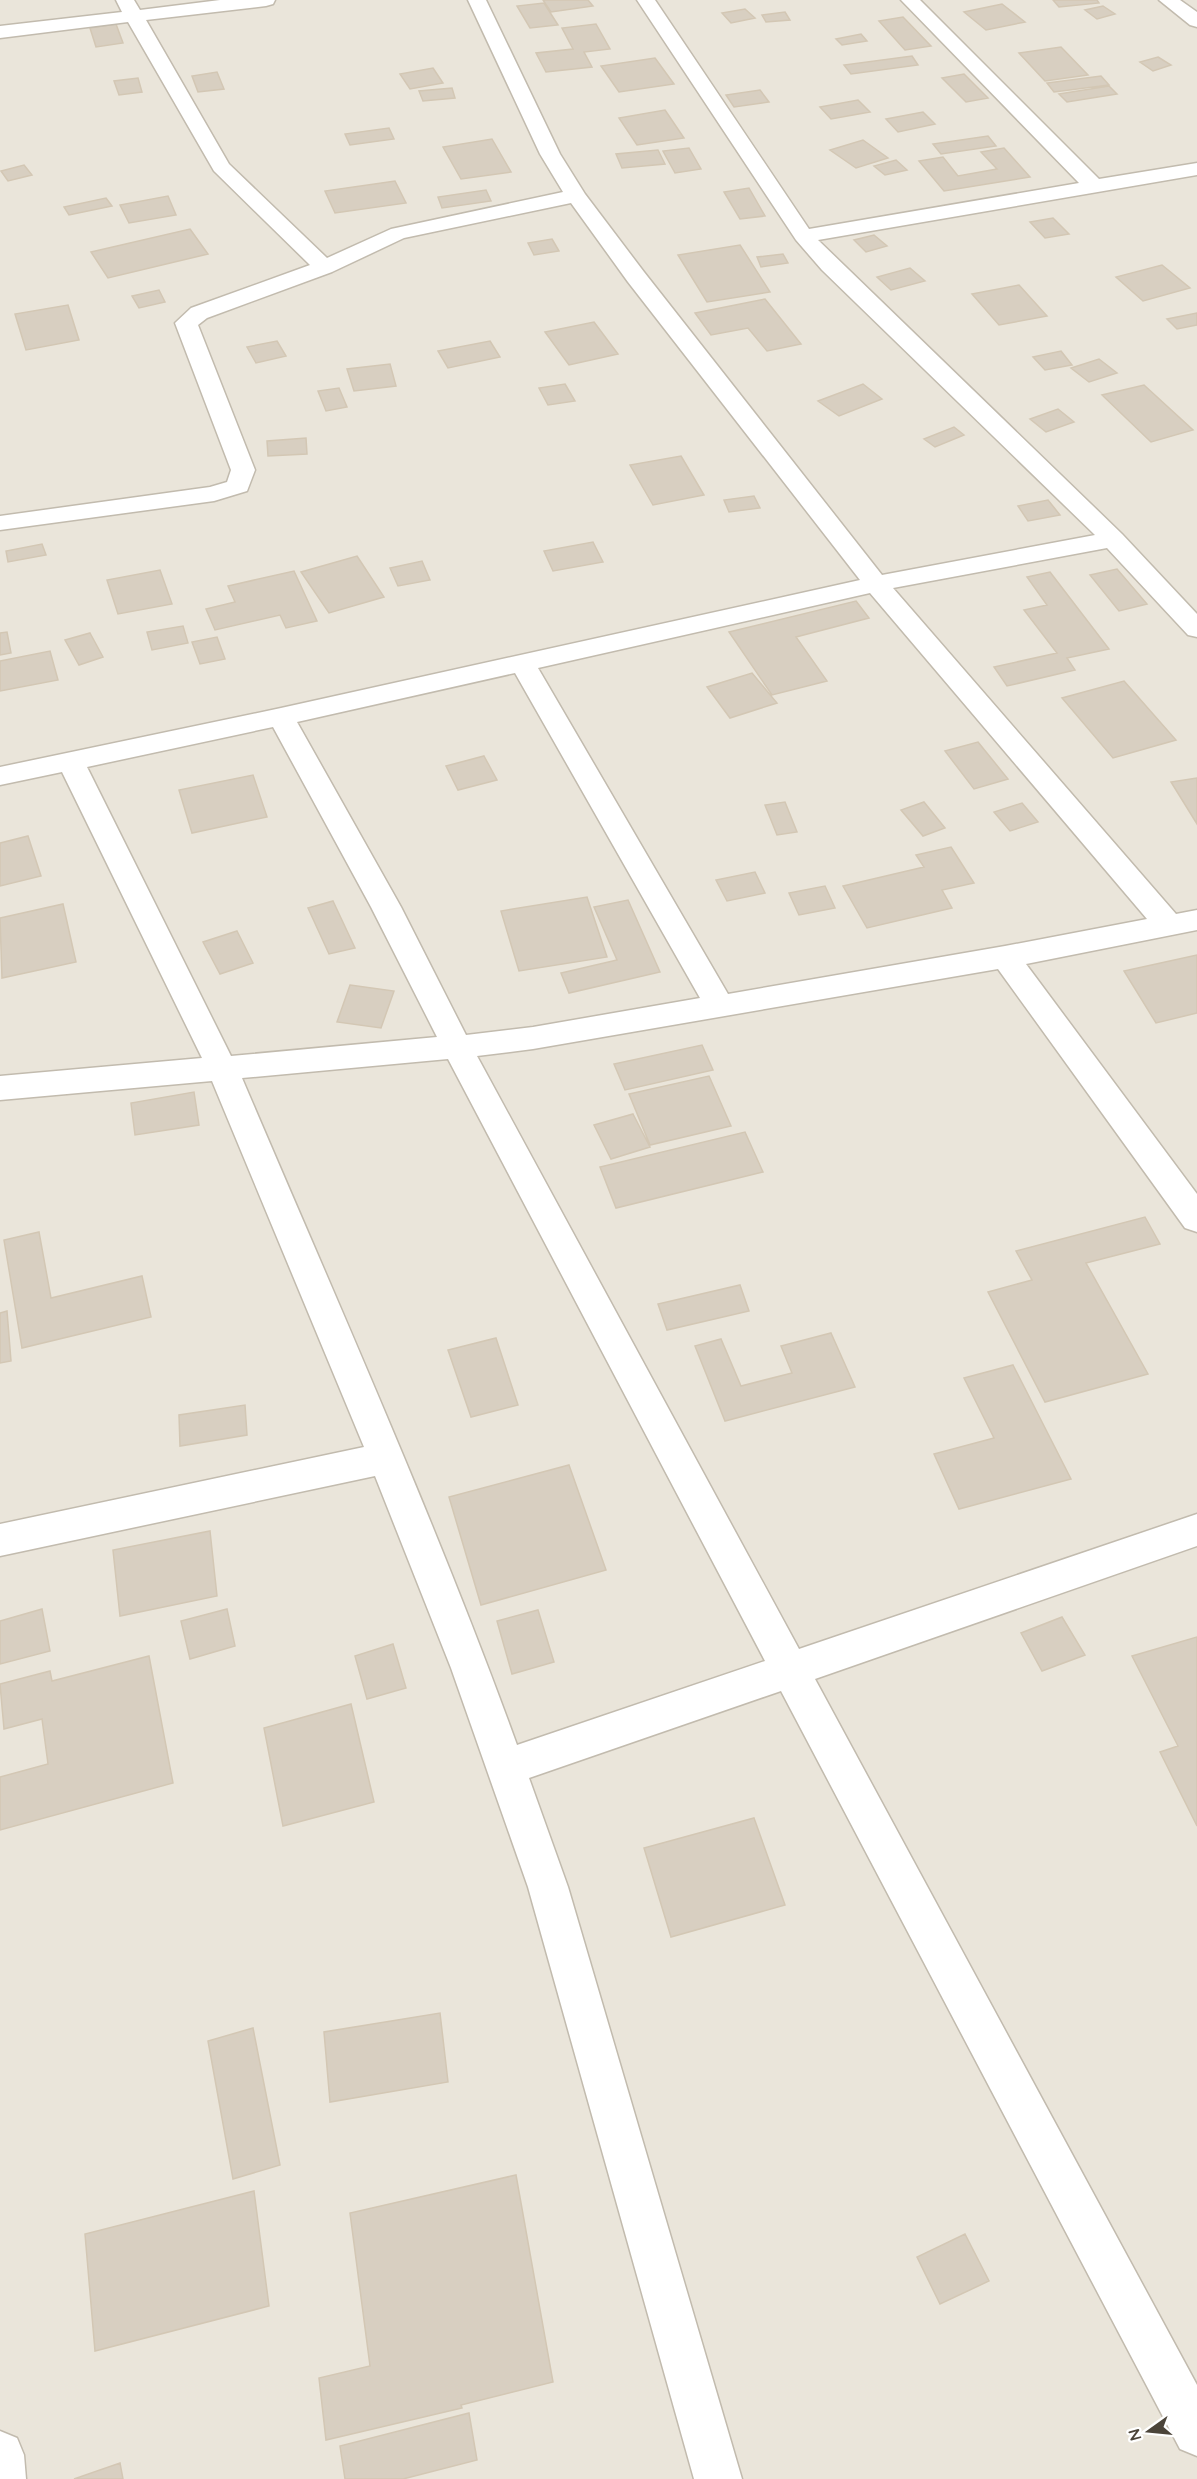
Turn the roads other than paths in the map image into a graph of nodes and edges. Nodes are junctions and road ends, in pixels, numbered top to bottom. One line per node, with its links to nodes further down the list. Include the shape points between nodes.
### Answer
1 (266, 0): 6 (street)
2 (477, 0): 13 (street, via 550,154)
3 (646, 0): 14 (street)
4 (910, 0): 11 (street)
5 (1168, 0): 7 (street)
6 (128, 8): 8 (street); 15 (street, via 221,167)
7 (1197, 21)
8 (0, 32)
9 (1197, 169): 10 (street)
10 (1174, 173): 11 (street); 12 (street)
11 (1094, 186): 14 (street)
12 (1197, 188)
13 (576, 196): 15 (street, via 398,233); 18 (street)
14 (803, 236): 17 (street)
15 (324, 267): 16 (street, via 199,313 186,323 243,470 238,486 214,494)
16 (0, 523)
17 (1113, 539): 18 (street); 19 (street)
18 (876, 584): 20 (street); 24 (street)
19 (1197, 629)
20 (522, 663): 21 (street); 26 (street)
21 (281, 717): 22 (street); 27 (street, via 386,907)
22 (70, 761): 23 (street); 28 (street)
23 (0, 776)
24 (1183, 922): 25 (street)
25 (1005, 957): 26 (street); 30 (street)
26 (719, 1005): 27 (street, via 533,1038)
27 (457, 1047): 28 (street); 34 (street)
28 (222, 1068): 29 (street); 31 (street)
29 (0, 1088)
30 (1197, 1218)
31 (386, 1458): 33 (street); 35 (street)
32 (1197, 1530): 34 (street)
33 (0, 1540)
34 (790, 1669): 35 (street); 36 (street)
35 (507, 1767): 39 (street, via 548,1887)
36 (1197, 2432)
37 (0, 2455): 38 (street)
38 (2, 2479)
39 (718, 2479)

